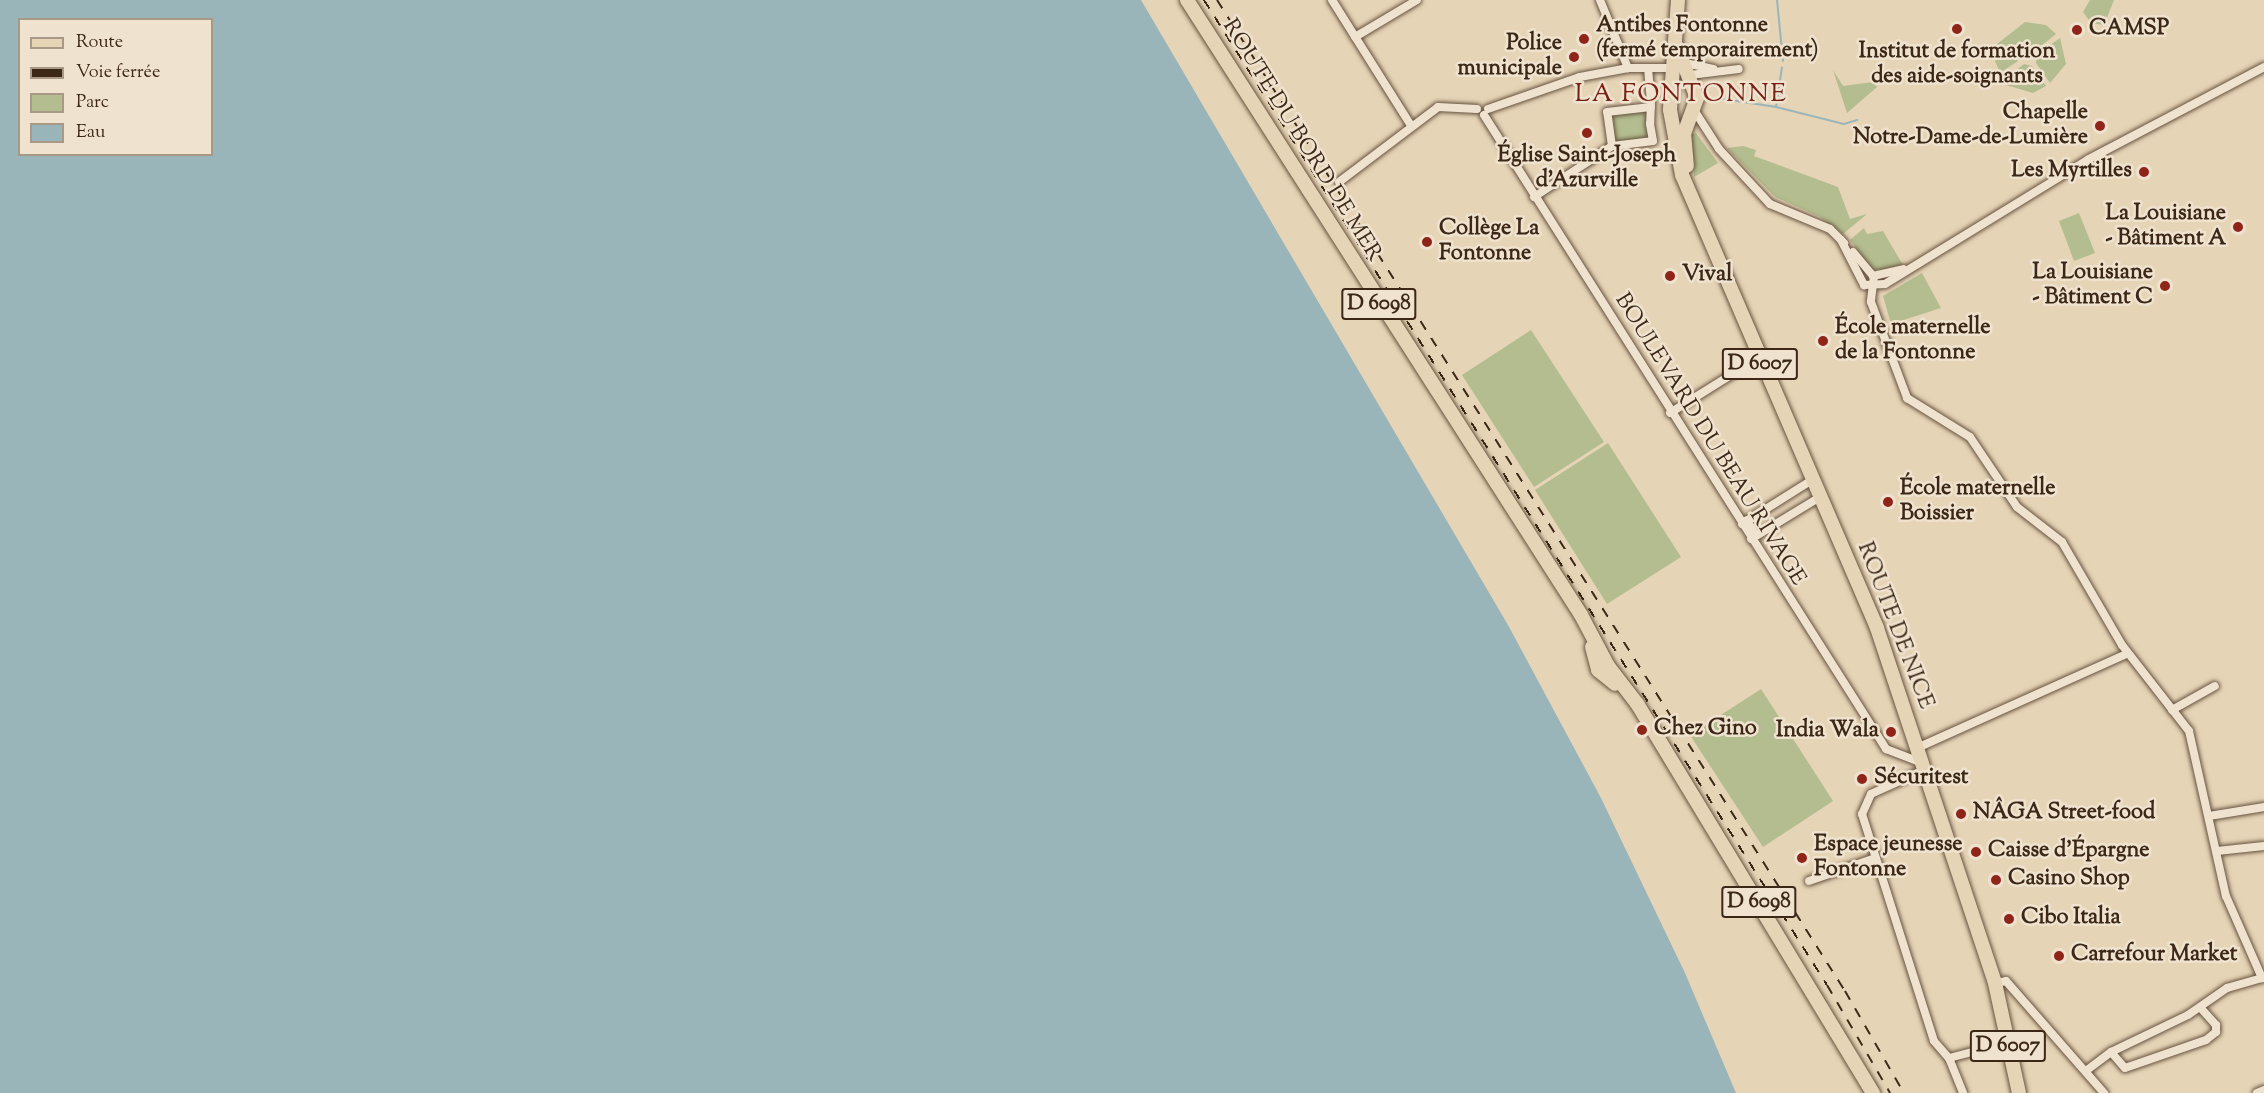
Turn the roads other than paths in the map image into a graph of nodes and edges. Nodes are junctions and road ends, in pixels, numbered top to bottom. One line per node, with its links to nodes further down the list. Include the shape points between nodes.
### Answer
1 (1187, 0): 51 (main road, ROUTE DU BORD DE MER / D 6098, via 1573,607 1603,666 1641,714)
2 (1332, 0): 6 (street)
3 (1417, 0): 6 (street)
4 (1600, 0): 7 (street)
5 (1678, 0): 12 (main road, D 6007, via 1675,43)
6 (1355, 37): 17 (street)
7 (1628, 68): 8 (street); 15 (street, via 1580,77)
8 (1648, 68): 12 (street); 14 (street)
9 (2264, 68): 24 (street, via 2089,159)
10 (1738, 69): 11 (street)
11 (1714, 70): 12 (street); 12 (street)
12 (1686, 74): 13 (main road, D 6007); 16 (main road, D 6007)
13 (1672, 98): 16 (main road, via 1675,111); 21 (main road, D 6007, via 1671,123)
14 (1651, 107): 19 (street, via 1653,141); 19 (street, via 1606,112)
15 (1486, 112): 17 (street, via 1483,104 1477,109 1438,107); 22 (street, BOULEVARD DU BEAU RIVAGE)
16 (1691, 116): 18 (street); 18 (street); 21 (main road, D 6007, via 1684,134)
17 (1410, 124): 20 (street)
18 (1706, 131): 23 (street, via 1770,204 1830,229)
19 (1612, 146): 22 (street)
20 (1339, 182)
21 (1688, 188): 27 (main road, ROUTE DE NICE / D 6007)
22 (1534, 197): 28 (street, BOULEVARD DU BEAU RIVAGE)
23 (1841, 240): 25 (street); 26 (street, via 1864,285)
24 (1960, 240): 25 (street, via 1898,272); 26 (street)
25 (1874, 276): 26 (street)
26 (1872, 288): 33 (street, via 1871,302 1907,398 1970,437 2017,507 2062,542)
27 (1758, 358): 28 (street); 29 (main road, ROUTE DE NICE / D 6007)
28 (1670, 413): 31 (street, BOULEVARD DU BEAU RIVAGE)
29 (1812, 480): 30 (main road, ROUTE DE NICE / D 6007); 31 (street)
30 (1820, 497): 32 (street); 36 (main road, ROUTE DE NICE / D 6007, via 1877,628)
31 (1744, 522): 32 (street, BOULEVARD DU BEAU RIVAGE)
32 (1754, 537): 37 (street, BOULEVARD DU BEAU RIVAGE, via 1886,749)
33 (2128, 653): 35 (street); 36 (street)
34 (2215, 686): 35 (street)
35 (2172, 710): 39 (street, via 2193,742)
36 (1917, 748): 37 (main road, ROUTE DE NICE / D 6007)
37 (1923, 767): 42 (street, via 1871,794 1863,806); 44 (main road, ROUTE DE NICE / D 6007)
38 (2264, 807): 39 (street)
39 (2209, 816): 41 (street)
40 (2264, 846): 41 (street)
41 (2217, 851): 45 (street, via 2226,896 2262,978 2227,988)
42 (1875, 858): 43 (street); 48 (street, via 1934,1041)
43 (1809, 881)
44 (1995, 983): 46 (main road, ROUTE DE NICE / D 6007); 49 (street, via 2006,981)
45 (2200, 1007): 47 (street); 47 (street, via 2216,1025 2216,1032 2206,1040 2125,1068)
46 (2007, 1043): 48 (street); 53 (main road, ROUTE DE NICE / D 6007)
47 (2111, 1052): 49 (street)
48 (1949, 1058): 52 (street)
49 (2086, 1071): 54 (street)
50 (2264, 1090): 55 (street)
51 (1873, 1093)
52 (1963, 1093)
53 (2019, 1093)
54 (2104, 1093)
55 (2257, 1093)

